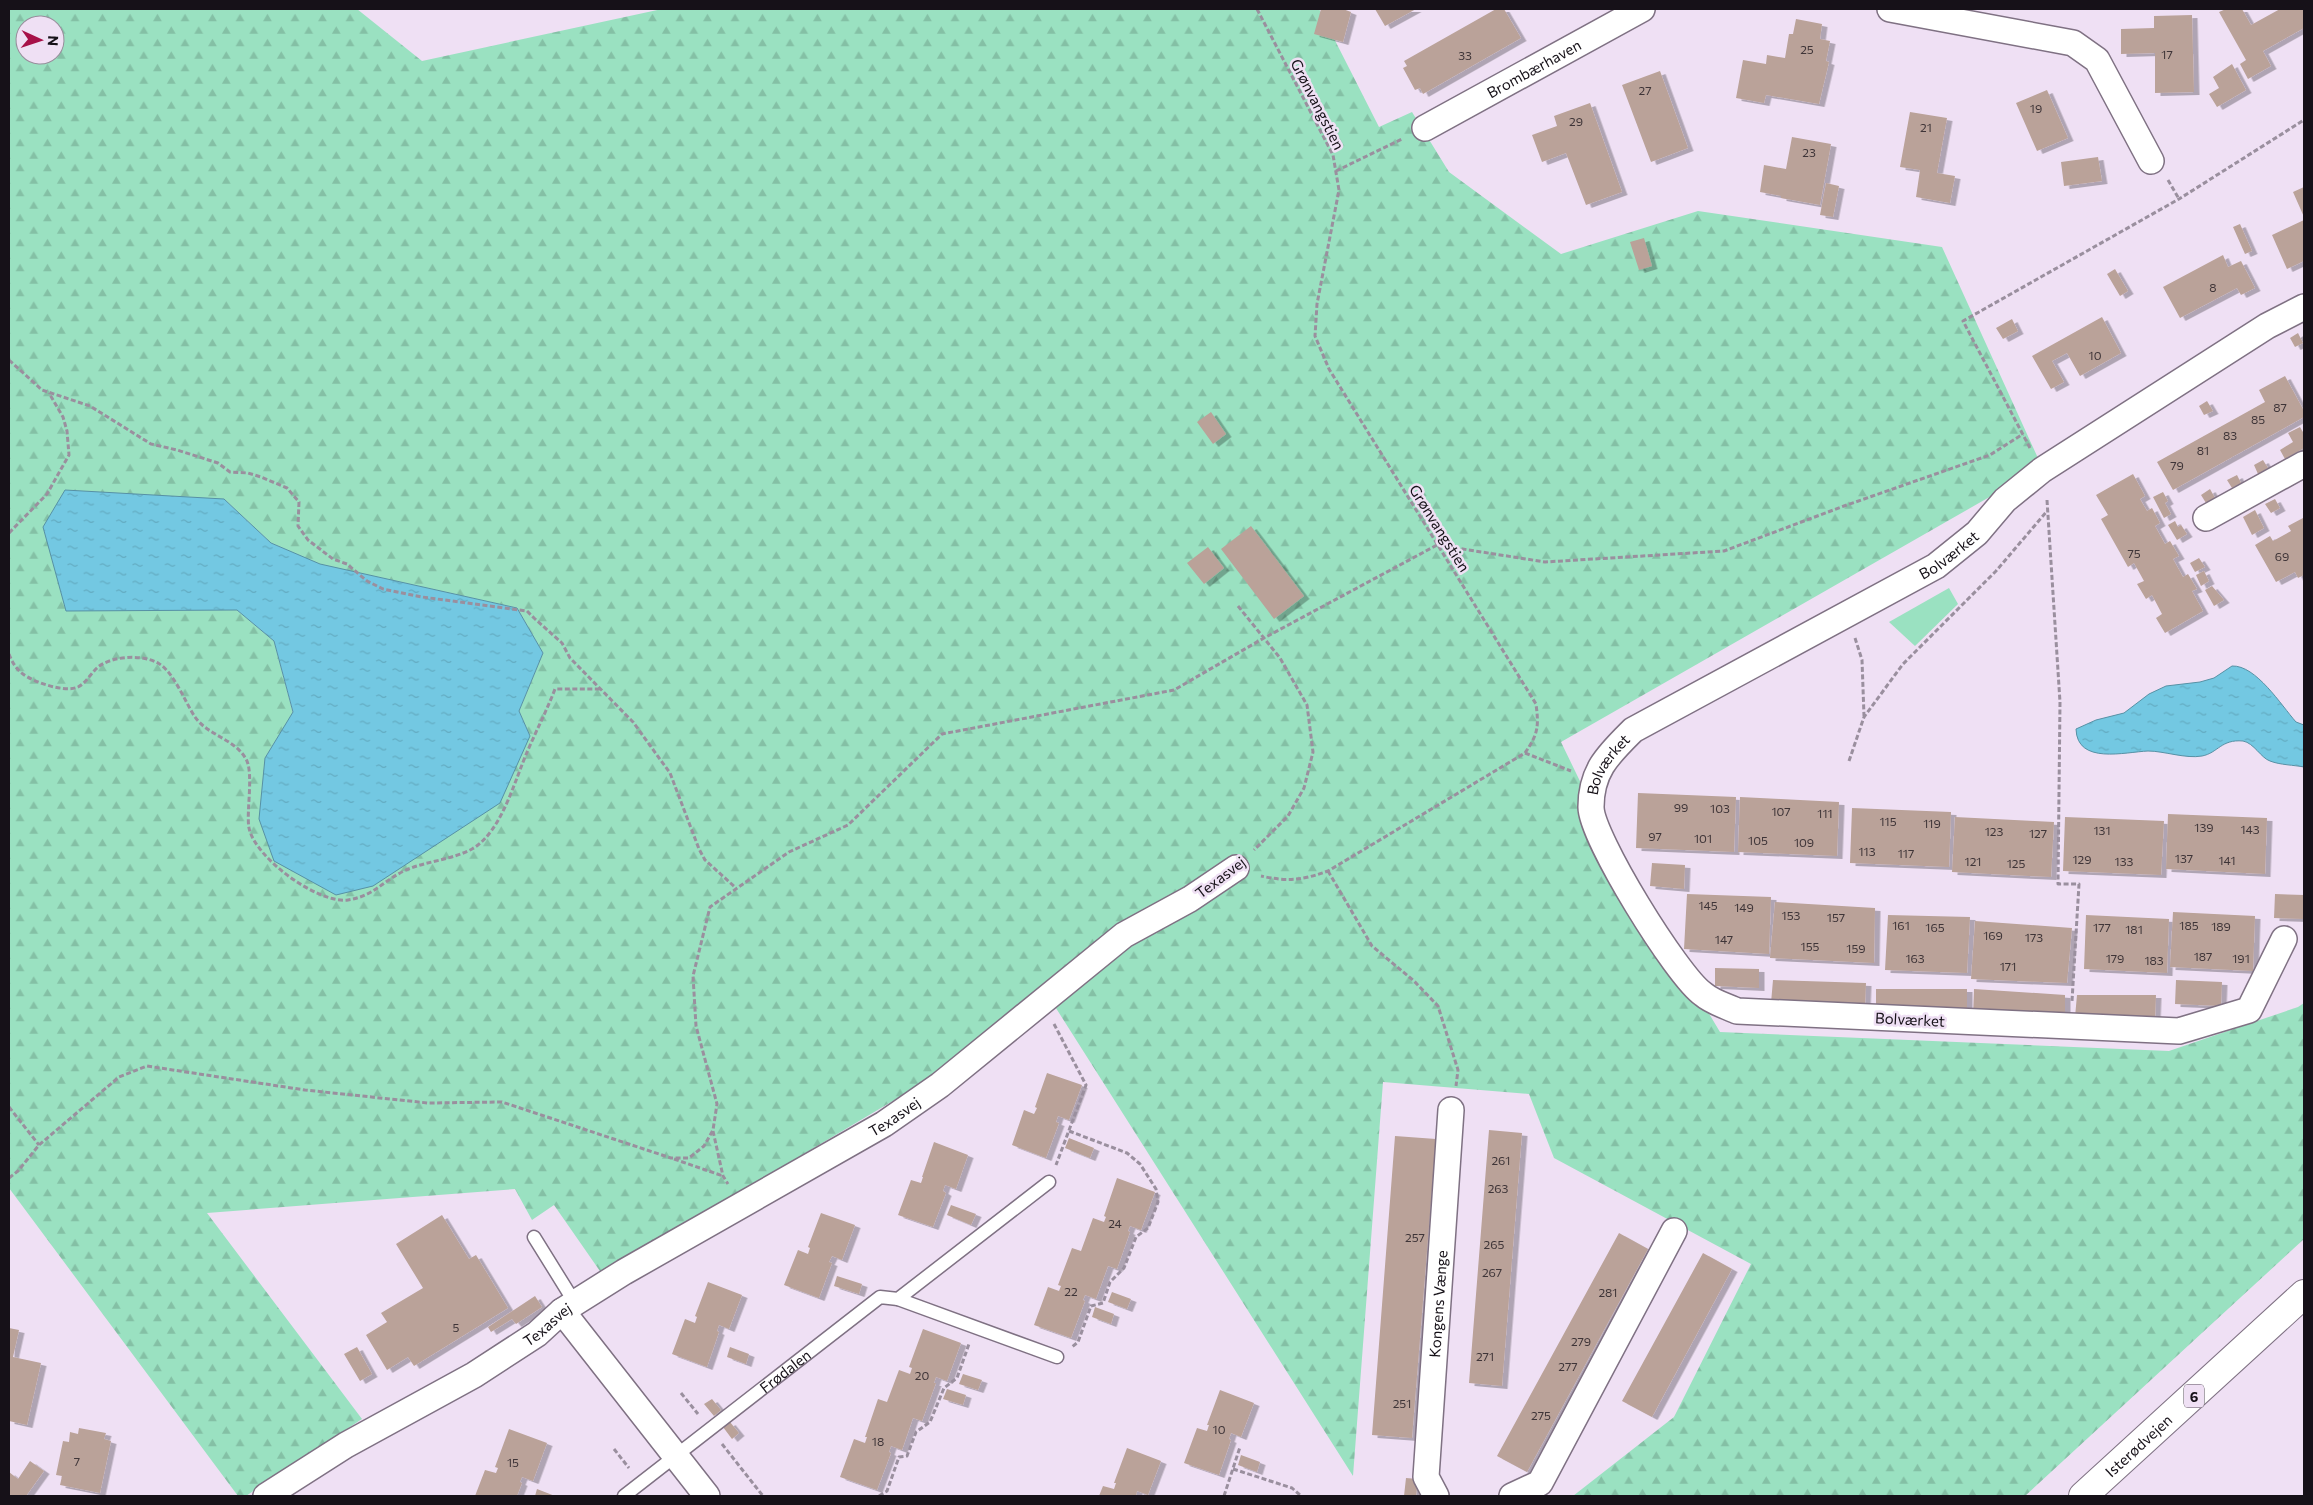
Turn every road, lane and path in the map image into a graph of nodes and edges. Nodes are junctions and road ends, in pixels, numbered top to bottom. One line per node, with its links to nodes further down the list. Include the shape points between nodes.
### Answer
1 (1257, 9): 7 (path, Grønvangstien, via 1333,155)
2 (1642, 9): 5 (street, Brombærhaven)
3 (1890, 9): 6 (street, via 2073,43 2097,60)
4 (2304, 120): 16 (path, via 2179,199 1963,321 2023,434 1990,455 1724,552 1546,562)
5 (1425, 128): 7 (path)
6 (2151, 161)
7 (1336, 171): 16 (path, Grønvangstien, via 1339,190 1317,304 1315,336 1328,369)
8 (2304, 307): 12 (street, Bolværket, via 2267,326)
9 (9, 360): 10 (path)
10 (49, 393): 15 (path, via 63,417 69,454 47,494); 21 (path, via 90,406 151,444 218,463 230,472 248,473 287,488 299,502 298,526 308,540 367,581 422,597 527,611 562,643 570,658)
11 (2304, 464): 14 (street)
12 (2042, 470): 13 (path); 18 (street, Bolværket, via 2006,500 1977,533 1936,566)
13 (2049, 509): 22 (path, via 1996,571 1903,664); 31 (path, via 2060,702 2058,884 2079,884)
14 (2206, 518)
15 (9, 533)
16 (1437, 545): 19 (path); 23 (path, Grønvangstien, via 1536,704 1539,725)
17 (1238, 606): 19 (path, Texasvej)
18 (1841, 617): 22 (path, via 1854,633 1862,660); 25 (street, Bolværket, via 1633,730 1606,757)
19 (1264, 638): 26 (path, Texasvej, via 1280,658 1307,705 1313,752 1304,788 1288,816); 28 (path, via 1174,690 942,734 848,825 789,852)
20 (9, 654): 21 (path, via 25,676 68,689 78,687 99,666 111,660 124,657 158,663 176,684 203,727 241,752 247,760 249,829 268,860 313,891 327,898 347,900 373,892 407,869 442,861 474,848 490,832 503,809 555,689)
21 (603, 690): 28 (path, via 634,722 670,772 705,860)
22 (1864, 717): 24 (path)
23 (1525, 753): 25 (path); 27 (path)
24 (1849, 761)
25 (1594, 780): 31 (street, Bolværket, via 1591,808 1609,856 1664,948 1702,994 1737,1011)
26 (1236, 868): 27 (path, via 1285,880 1305,880); 30 (street, Texasvej, via 1190,899 1124,935)
27 (1328, 871): 33 (path, via 1372,946 1438,1006 1458,1070)
28 (736, 888): 34 (path, via 710,907 693,976 696,1026 717,1104)
29 (2284, 939): 31 (street, Bolværket, via 2249,1010 2179,1031)
30 (1042, 1002): 35 (path, via 1086,1085); 41 (street, Texasvej, via 940,1085 884,1124)
31 (2070, 1026)
32 (9, 1107): 36 (path)
33 (1451, 1110): 58 (street, Kongens Vænge, via 1426,1477)
34 (713, 1130): 37 (path, via 704,1146 689,1158); 38 (path)
35 (1069, 1131): 40 (path); 48 (path, via 1127,1153 1140,1164 1156,1189 1158,1202 1148,1228 1136,1237 1124,1268 1110,1282 1103,1303 1091,1306 1078,1342)
36 (38, 1145): 37 (path, via 119,1076 147,1066 305,1090 428,1103 502,1102); 39 (path)
37 (671, 1158): 38 (path)
38 (723, 1176): 41 (path)
39 (9, 1178)
40 (1050, 1182): 45 (lane)
41 (741, 1205): 46 (street, Texasvej)
42 (1674, 1231): 59 (street, via 1540,1483)
43 (534, 1237): 46 (lane)
44 (2304, 1294): 60 (highway, Isterødvejen / 6)
45 (898, 1300): 47 (lane, Frødalen); 50 (lane, Frødalen, via 880,1297)
46 (568, 1307): 50 (street); 52 (street, Texasvej, via 537,1334 474,1375 346,1445)
47 (976, 1327): 48 (lane, Frødalen); 55 (path, via 958,1378 944,1388 930,1422 916,1432 907,1456 899,1457 887,1491)
48 (1057, 1357)
49 (1240, 1447): 51 (path)
50 (676, 1456): 53 (lane, Frødalen); 54 (street)
51 (1233, 1469): 56 (path); 57 (path, via 1292,1488)
52 (266, 1496)
53 (624, 1496)
54 (707, 1496)
55 (879, 1496)
56 (1224, 1496)
57 (1301, 1496)
58 (1436, 1496)
59 (1512, 1496)
60 (2083, 1496)

